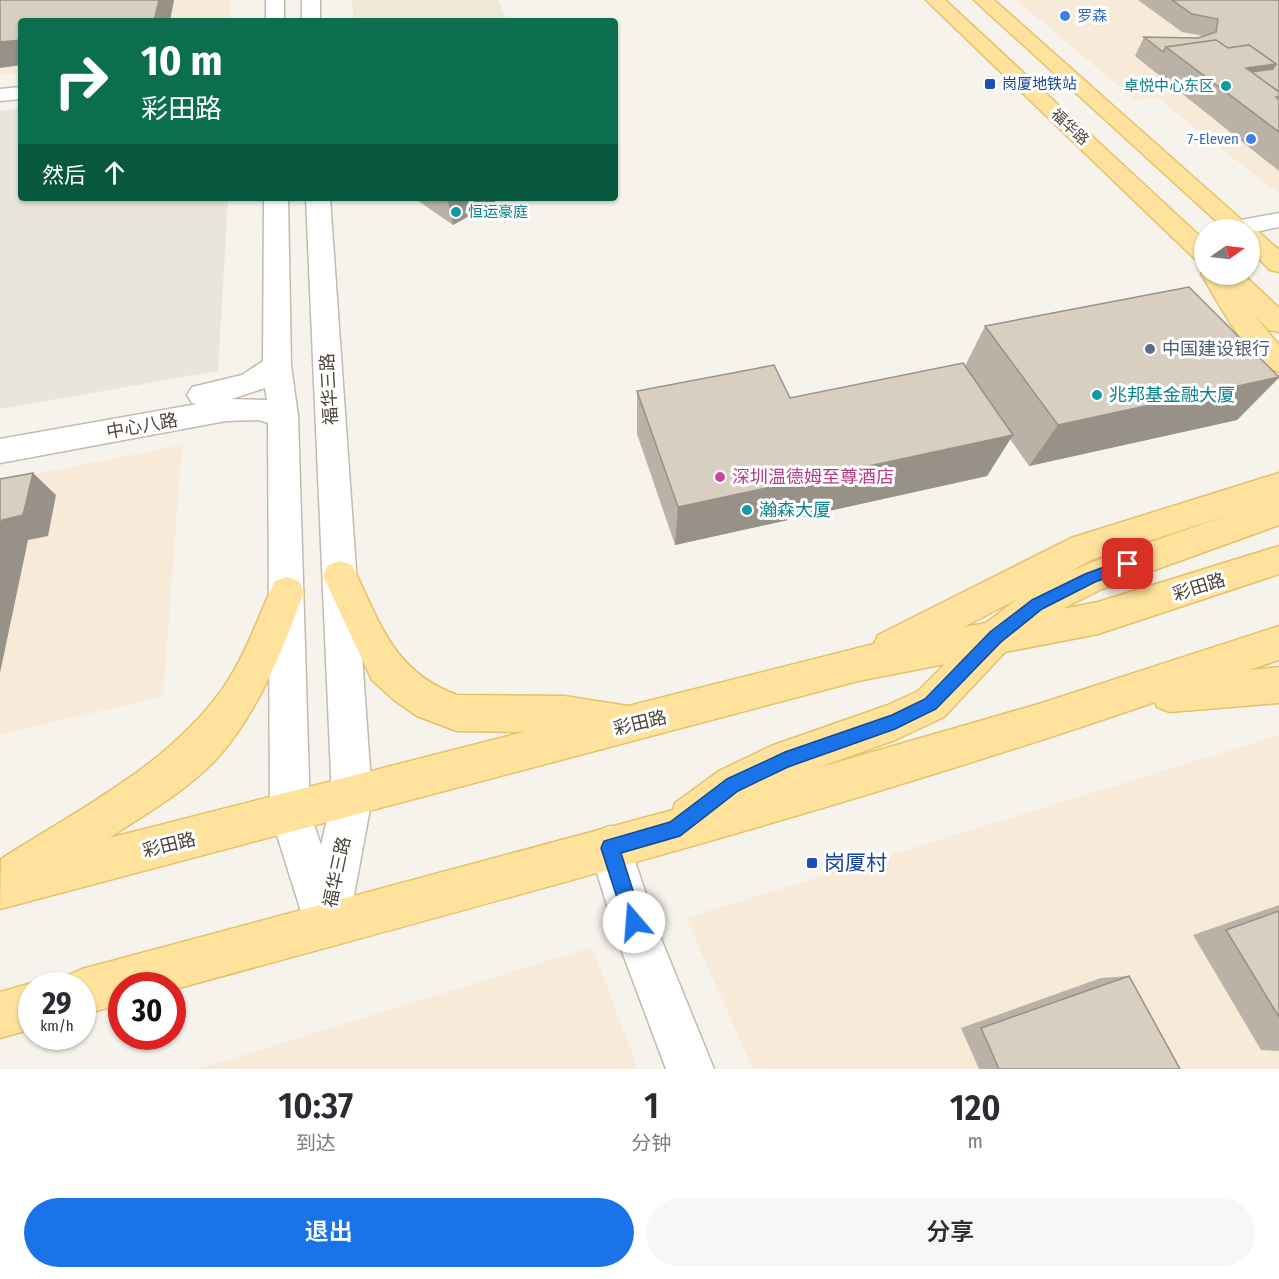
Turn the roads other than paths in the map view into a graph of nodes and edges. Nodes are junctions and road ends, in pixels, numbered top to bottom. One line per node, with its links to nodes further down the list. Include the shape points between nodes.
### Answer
1 (275, 0): 5 (street)
2 (311, 0): 6 (street)
3 (936, 0): 16 (main road, 福华路)
4 (983, 0): 13 (main road)
5 (275, 18)
6 (311, 18)
7 (18, 93): 8 (street)
8 (0, 95)
9 (18, 105): 10 (street)
10 (0, 108)
11 (276, 201): 23 (street, 福华三路)
12 (318, 201): 30 (street, 福华三路)
13 (1229, 219)
14 (1279, 220): 15 (street)
15 (1260, 226)
16 (1194, 245)
17 (1260, 247): 18 (main road)
18 (1279, 264)
19 (1221, 285): 22 (main road, via 1248,328)
20 (1239, 285): 21 (main road)
21 (1279, 323)
22 (1279, 362)
23 (277, 365): 24 (street, 福华三路); 25 (street, 中心八路, via 250,384 228,391)
24 (283, 416): 26 (street, 中心八路, via 258,410 226,410); 31 (street, 福华三路)
25 (0, 431)
26 (0, 451)
27 (1279, 486): 34 (main road, via 1083,548)
28 (1279, 511): 32 (main road, via 1090,578 1037,604)
29 (1279, 560): 32 (main road, 彩田路, via 1098,618)
30 (340, 576): 37 (main road, via 385,668 430,703 457,713 564,714); 38 (street, 福华三路)
31 (287, 592): 39 (street, 福华三路); 42 (main road, via 260,660 205,742 158,782)
32 (996, 637): 34 (main road, 彩田路); 40 (main road, via 931,704 785,760 733,785)
33 (1279, 643): 36 (main road)
34 (858, 664): 37 (main road, 彩田路)
35 (1279, 685): 36 (main road)
36 (1126, 696): 40 (main road)
37 (637, 723): 38 (main road, 彩田路)
38 (352, 798): 39 (main road, 彩田路); 43 (street, 福华三路)
39 (290, 813): 42 (main road, 彩田路); 43 (street, 福华三路)
40 (674, 830): 41 (main road)
41 (610, 848): 43 (main road); 47 (street, via 640,941)
42 (0, 886)
43 (326, 924): 44 (main road)
44 (96, 988)
45 (18, 1010): 46 (main road)
46 (0, 1015)
47 (690, 1069)

